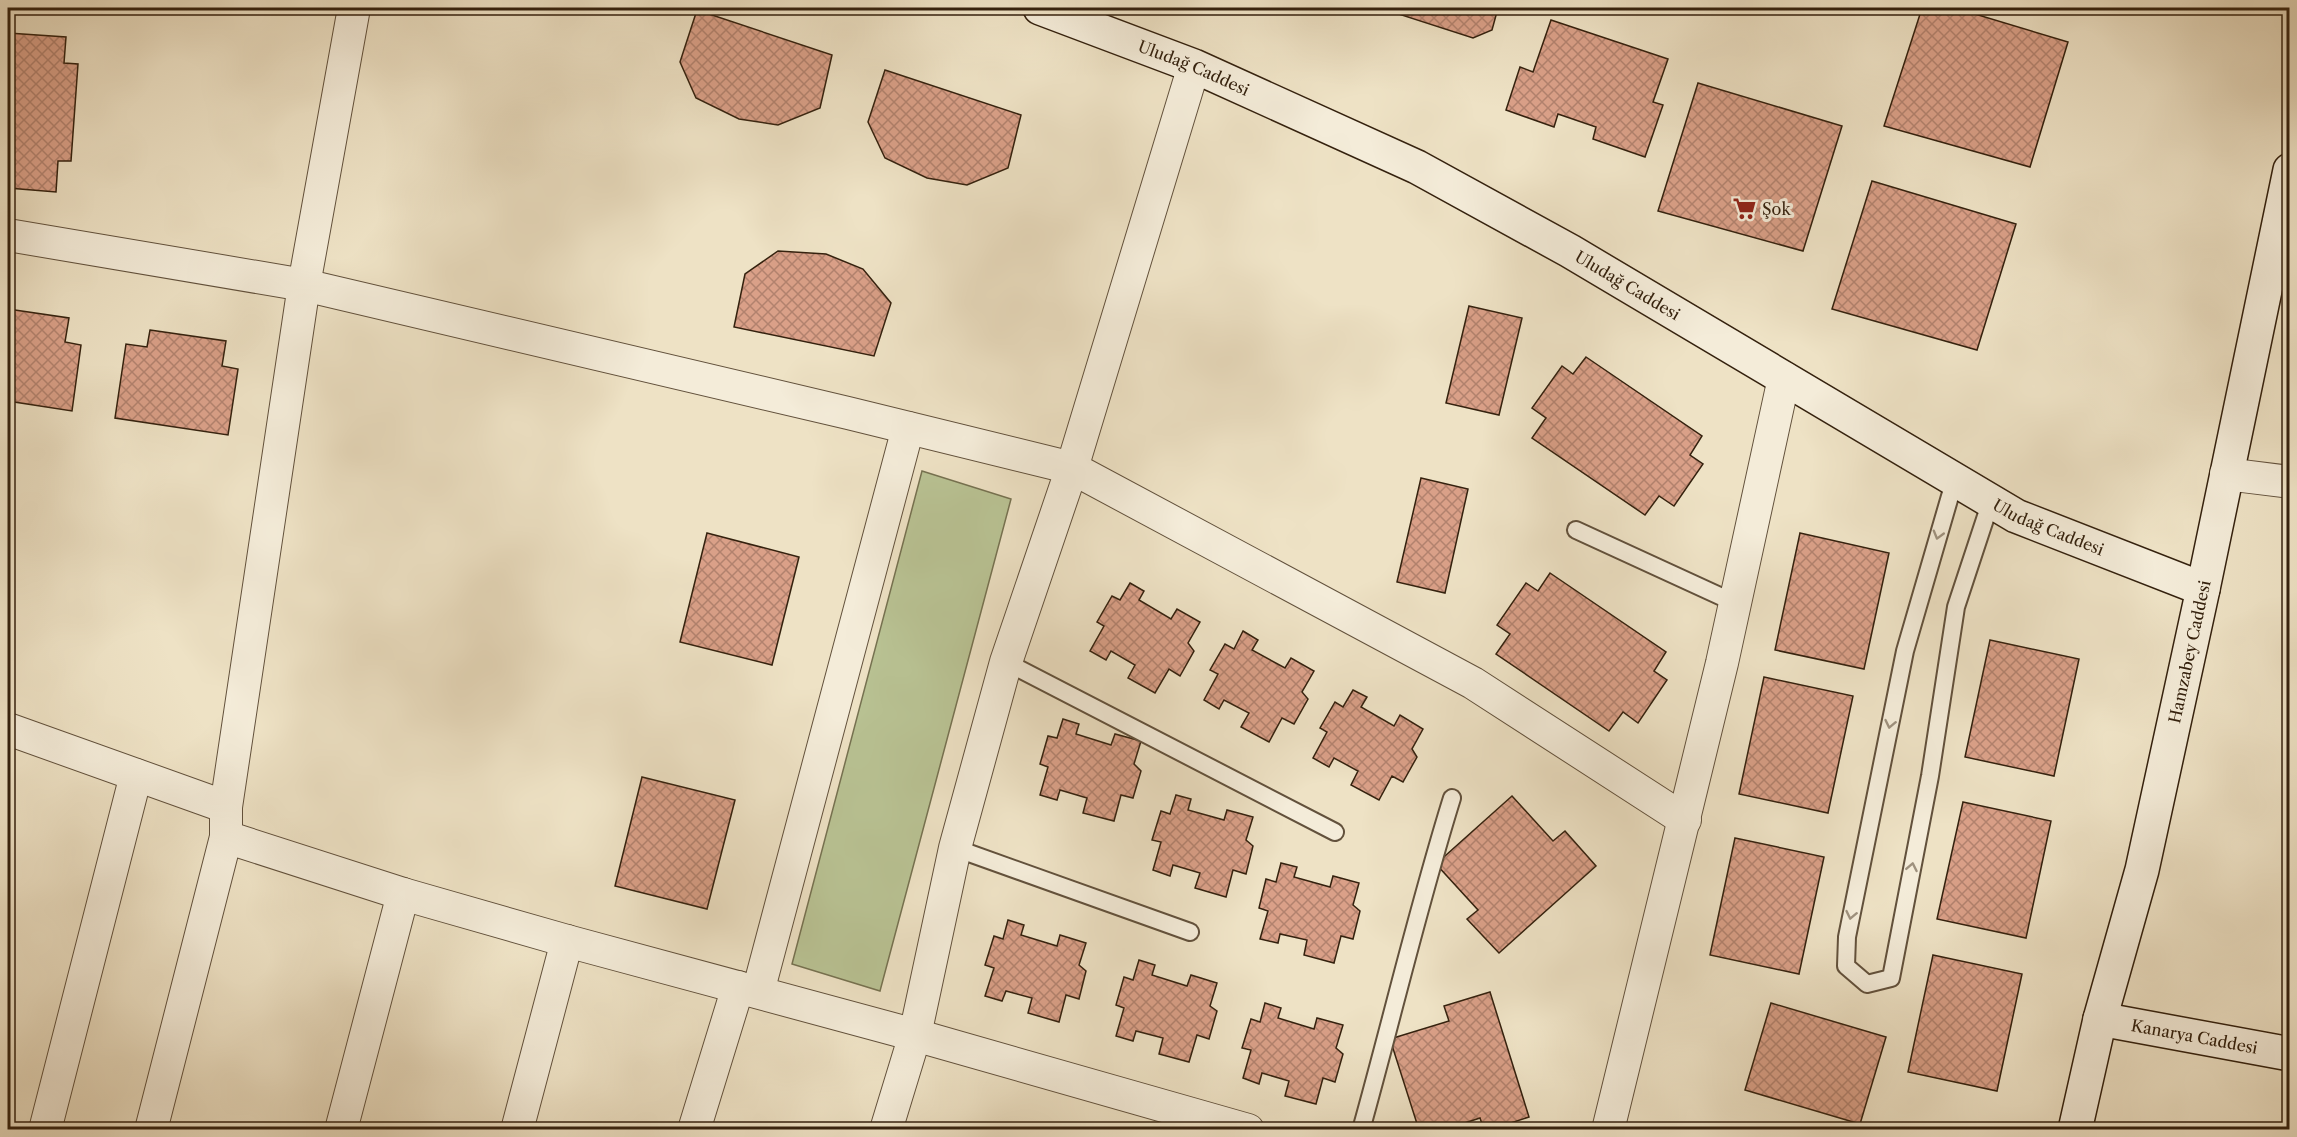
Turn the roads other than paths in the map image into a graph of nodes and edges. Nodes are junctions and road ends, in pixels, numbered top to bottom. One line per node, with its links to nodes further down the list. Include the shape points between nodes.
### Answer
1 (354, 8): 6 (street)
2 (1040, 8): 3 (street, Uludağ Caddesi)
3 (1194, 66): 7 (street, Uludağ Caddesi, via 1417,167); 9 (street)
4 (2289, 170): 10 (street, Hamzabey Caddesi)
5 (8, 235): 6 (street)
6 (304, 285): 8 (street); 22 (street)
7 (1784, 378): 11 (street, Uludağ Caddesi); 16 (street)
8 (908, 428): 9 (street); 28 (street)
9 (1072, 468): 17 (street); 21 (street, via 1473,683)
10 (2226, 474): 12 (street); 15 (street, Hamzabey Caddesi)
11 (1955, 479): 13 (street, Uludağ Caddesi); 13 (lane, one-way to 13, via 1905,651 1847,937 1846,966 1867,984 1891,978 1930,776 1956,607)
12 (2289, 482)
13 (1991, 501): 15 (street, Uludağ Caddesi, via 2016,516)
14 (1576, 530): 16 (lane)
15 (2203, 589): 29 (street, Hamzabey Caddesi, via 2142,870)
16 (1736, 603): 21 (street)
17 (1006, 662): 23 (lane); 24 (street)
18 (8, 729): 19 (street)
19 (136, 775): 22 (street); 32 (street)
20 (1452, 798): 39 (lane, via 1427,877)
21 (1685, 820): 40 (street)
22 (226, 822): 25 (street); 33 (street)
23 (1335, 832)
24 (955, 848): 26 (lane); 30 (street)
25 (404, 894): 27 (street); 34 (street)
26 (1190, 932)
27 (567, 941): 28 (street); 35 (street)
28 (748, 989): 30 (street); 36 (street)
29 (2100, 1019): 31 (street, Kanarya Caddesi); 41 (street, Hamzabey Caddesi)
30 (915, 1035): 37 (street); 38 (street)
31 (2289, 1054)
32 (45, 1130)
33 (152, 1130)
34 (341, 1130)
35 (517, 1130)
36 (694, 1130)
37 (886, 1130)
38 (1248, 1130)
39 (1361, 1130)
40 (1608, 1130)
41 (2075, 1130)

